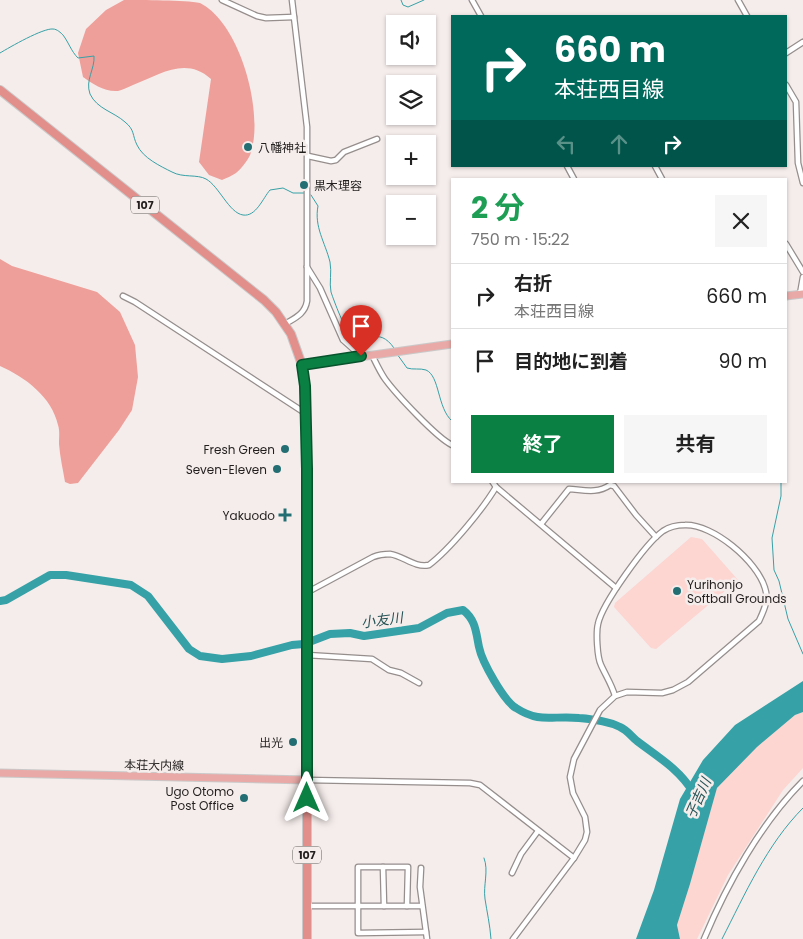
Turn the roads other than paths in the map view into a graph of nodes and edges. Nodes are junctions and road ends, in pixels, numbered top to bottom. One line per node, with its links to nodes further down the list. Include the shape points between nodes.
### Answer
1 (222, 0): 7 (street, via 257,16)
2 (292, 0): 7 (street)
3 (472, 0): 5 (street)
4 (738, 0): 6 (street)
5 (480, 15)
6 (746, 15)
7 (294, 17): 13 (street, via 307,121)
8 (803, 42): 9 (street)
9 (787, 52)
10 (787, 87): 16 (street, via 796,102 798,163)
11 (0, 90): 24 (highway, 107, via 264,300)
12 (377, 139): 13 (street, via 344,152 336,160)
13 (308, 156): 18 (street)
14 (567, 167): 15 (street)
15 (573, 178)
16 (803, 183)
17 (787, 246): 19 (street)
18 (307, 267): 24 (street, via 306,309); 27 (street, via 343,340)
19 (803, 272)
20 (803, 276): 21 (street)
21 (802, 294): 23 (main road)
22 (123, 296): 29 (street)
23 (787, 296)
24 (284, 324): 28 (highway, 107)
25 (451, 344): 26 (main road)
26 (372, 355): 27 (main road); 30 (street, via 396,392)
27 (361, 356): 28 (main road)
28 (302, 365): 29 (highway, 107)
29 (305, 413): 36 (highway, 107)
30 (451, 444)
31 (493, 483): 32 (street)
32 (496, 487): 33 (street); 36 (street, via 490,498 430,565 390,554 373,556)
33 (541, 524): 34 (street, via 569,489 596,491 610,485); 35 (street)
34 (656, 537): 35 (street); 39 (street, via 670,528 686,525 712,533 750,562 765,588 765,607 759,621 688,682 662,694 627,692)
35 (616, 588): 39 (street, via 605,603 598,624 600,663)
36 (306, 593): 37 (highway, 107)
37 (307, 652): 38 (street, via 372,659); 41 (highway, 107)
38 (419, 683)
39 (615, 696): 44 (street, via 600,710 574,759 570,777 573,793 587,826 585,840)
40 (0, 773): 41 (main road, 本荘大内線)
41 (307, 780): 43 (street, via 480,785); 48 (highway, 107)
42 (803, 781): 57 (street, via 761,834)
43 (538, 831): 44 (street); 47 (street)
44 (574, 858): 56 (street)
45 (383, 867): 49 (street, via 358,868); 50 (street); 51 (street, via 408,867)
46 (421, 868): 52 (street)
47 (512, 873)
48 (307, 906): 49 (street); 54 (highway, 107)
49 (358, 906): 50 (street); 53 (street, via 358,932)
50 (384, 906): 51 (street)
51 (408, 906): 52 (street)
52 (422, 906): 53 (street)
53 (426, 932): 55 (street)
54 (307, 939)
55 (427, 939)
56 (513, 939)
57 (704, 939)

